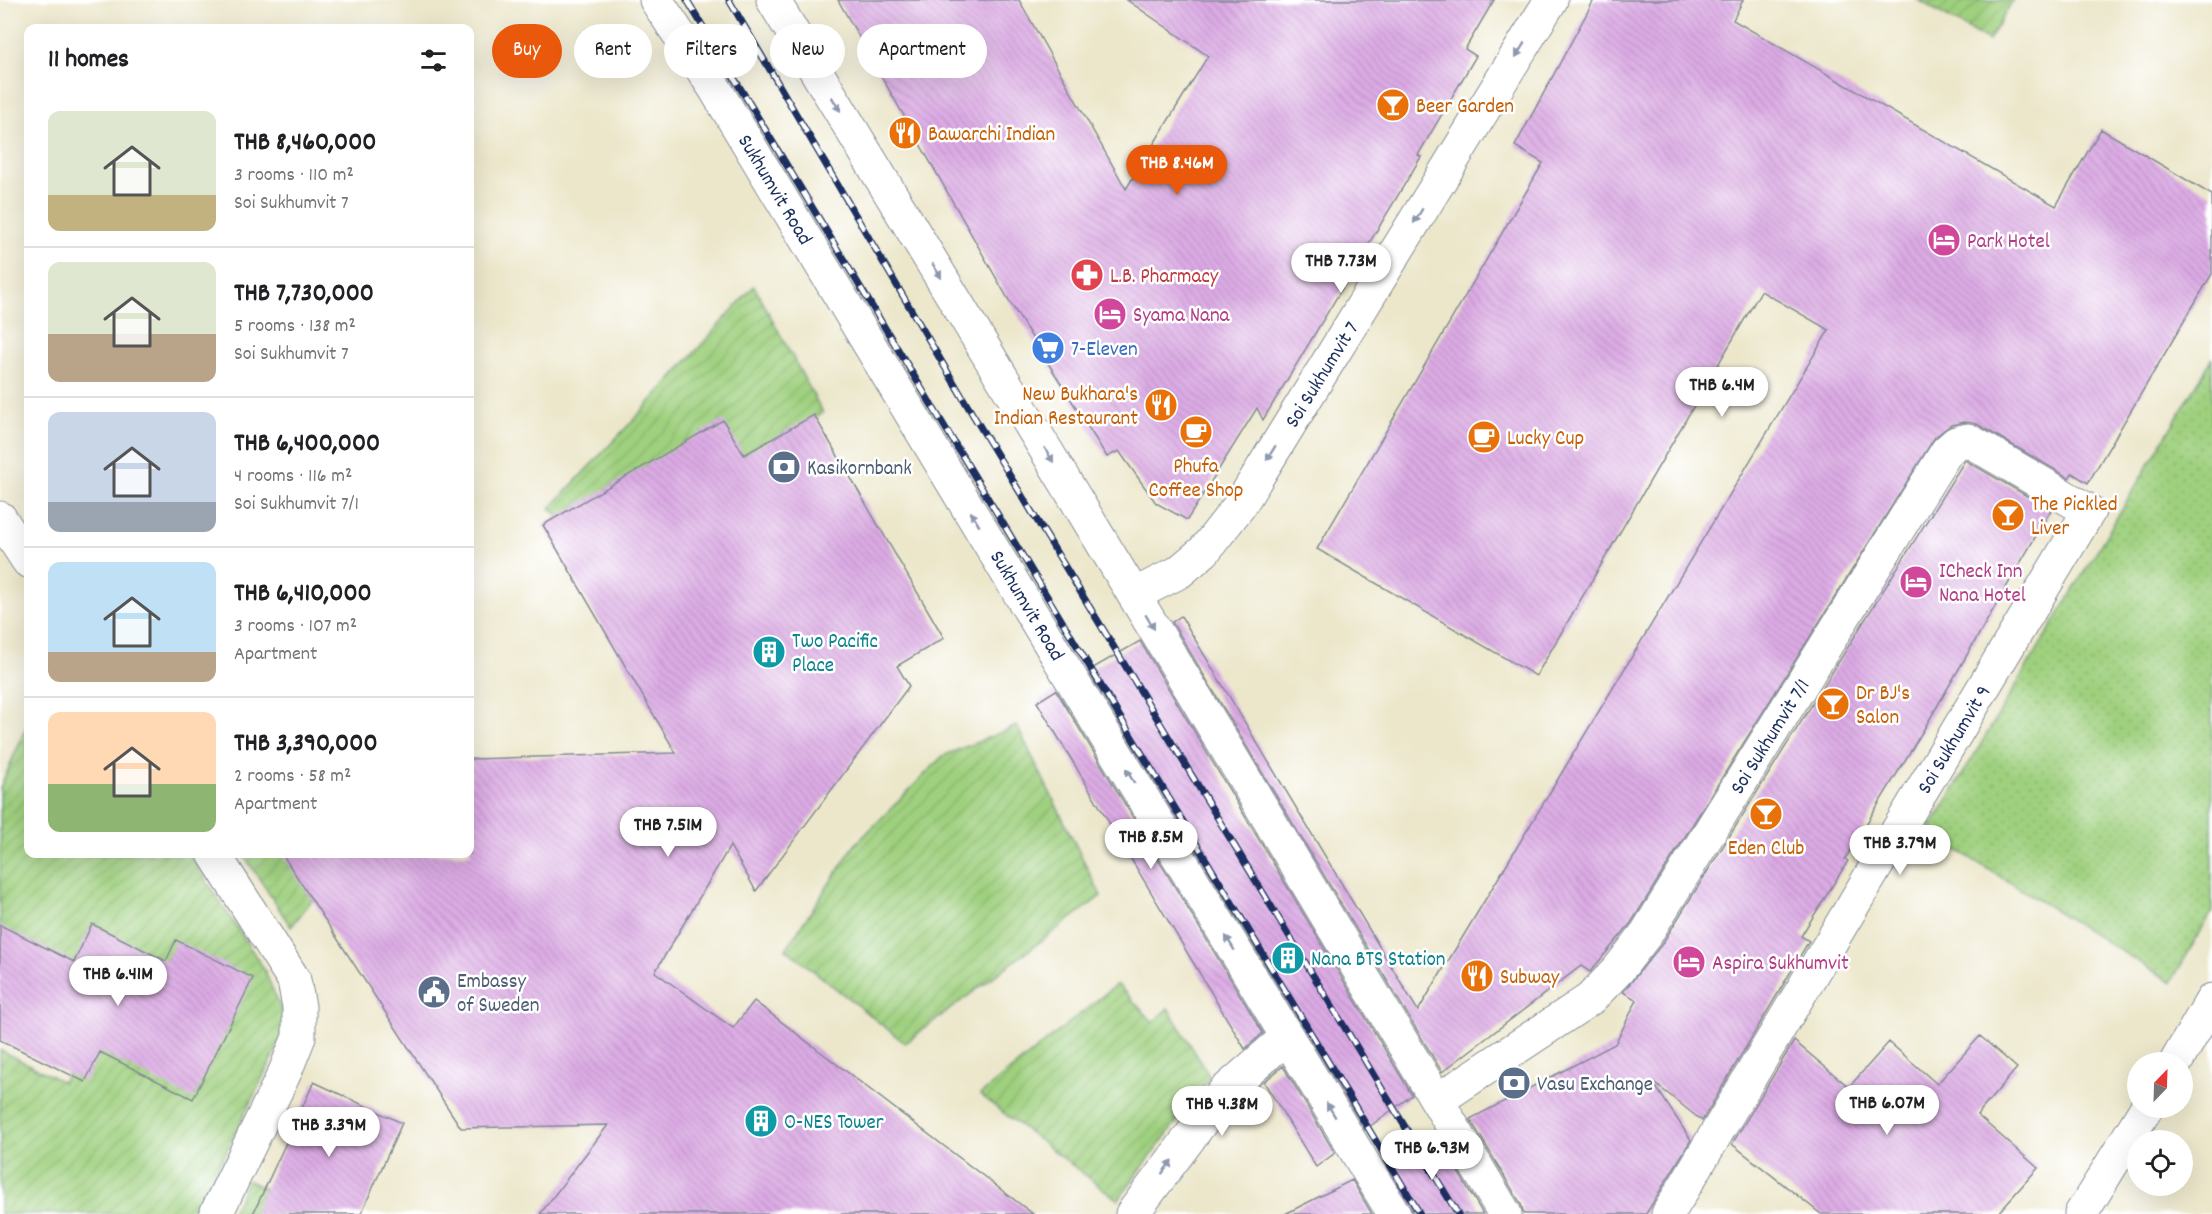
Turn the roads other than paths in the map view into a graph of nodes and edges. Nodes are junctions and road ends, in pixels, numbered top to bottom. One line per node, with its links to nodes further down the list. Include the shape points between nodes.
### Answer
1 (656, 0): 10 (street, Sukhumvit Road, one-way to 1, via 714,87)
2 (773, 0): 7 (street, one-way to 7)
3 (1551, 0): 7 (street, Soi Sukhumvit 7, one-way to 7, via 1239,505 1204,551 1179,572)
4 (2089, 511): 12 (street, Soi Sukhumvit 7/1, via 1979,445 1968,440 1956,443 1646,934 1618,970 1590,999); 18 (street, Soi Sukhumvit 9)
5 (0, 518): 6 (street)
6 (24, 555)
7 (1134, 595): 12 (street, one-way to 12)
8 (217, 858): 14 (street, via 294,980 299,1037)
9 (2212, 1000): 11 (street)
10 (1287, 1037): 15 (street, one-way to 10, via 1224,1092); 16 (street, Sukhumvit Road, one-way to 10)
11 (2182, 1052)
12 (1438, 1101): 17 (street)
13 (2140, 1118): 19 (street)
14 (216, 1214)
15 (1132, 1214)
16 (1394, 1214)
17 (1505, 1214)
18 (1668, 1214)
19 (2081, 1214)

